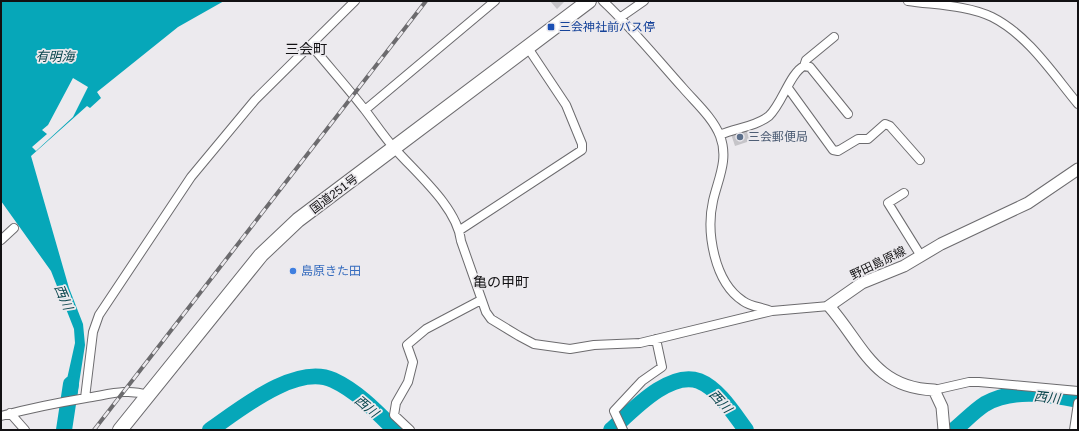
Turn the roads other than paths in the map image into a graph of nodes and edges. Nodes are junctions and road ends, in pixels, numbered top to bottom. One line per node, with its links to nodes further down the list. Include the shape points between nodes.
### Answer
1 (356, 1): 9 (street)
2 (495, 1): 14 (street)
3 (589, 1): 10 (highway, 国道251号)
4 (603, 1): 7 (street)
5 (644, 1): 7 (street)
6 (908, 1): 13 (street, via 970,10 992,17 1014,32 1037,55)
7 (621, 17): 16 (street)
8 (834, 37): 11 (street, via 806,60)
9 (311, 45): 14 (street); 32 (street, via 256,100 191,177 99,315 93,332)
10 (528, 48): 17 (highway, 国道251号); 22 (street, via 566,105 582,144 582,150)
11 (804, 66): 12 (street, via 797,70); 15 (street, via 810,67)
12 (788, 88): 16 (street, via 768,116 755,124); 18 (street, via 833,150 841,150 858,140 865,140 881,125 888,125)
13 (1078, 104)
14 (365, 110): 17 (street)
15 (848, 114)
16 (720, 135): 27 (street, via 724,157 711,211 716,259 735,295 748,304)
17 (394, 148): 22 (street, via 429,184); 31 (highway, 国道251号, via 298,220 261,255)
18 (920, 160)
19 (1078, 169): 24 (main road, 野田島原線, via 1028,203)
20 (904, 192): 24 (street, via 888,203)
21 (14, 228): 23 (street)
22 (460, 230): 25 (street, via 461,242)
23 (1, 240)
24 (921, 256): 26 (main road, 野田島原線, via 904,266 862,283)
25 (481, 300): 28 (street, via 491,319 534,344 570,349 640,343); 39 (street, via 426,329 407,345 413,362 408,382 396,403 394,415)
26 (829, 306): 27 (street); 29 (main road, via 871,363 881,372 918,390)
27 (772, 311): 28 (street)
28 (656, 339): 36 (street, via 662,367 642,382 614,410)
29 (934, 390): 30 (street, via 979,382); 40 (main road, via 942,407)
30 (1078, 391)
31 (147, 395): 32 (street, via 122,392); 38 (highway, 国道251号)
32 (84, 398): 34 (street, via 60,401)
33 (1077, 406): 41 (street)
34 (10, 414): 35 (street); 37 (street)
35 (1, 416)
36 (623, 429)
37 (25, 430)
38 (120, 430)
39 (410, 430)
40 (944, 430)
41 (1074, 430)

